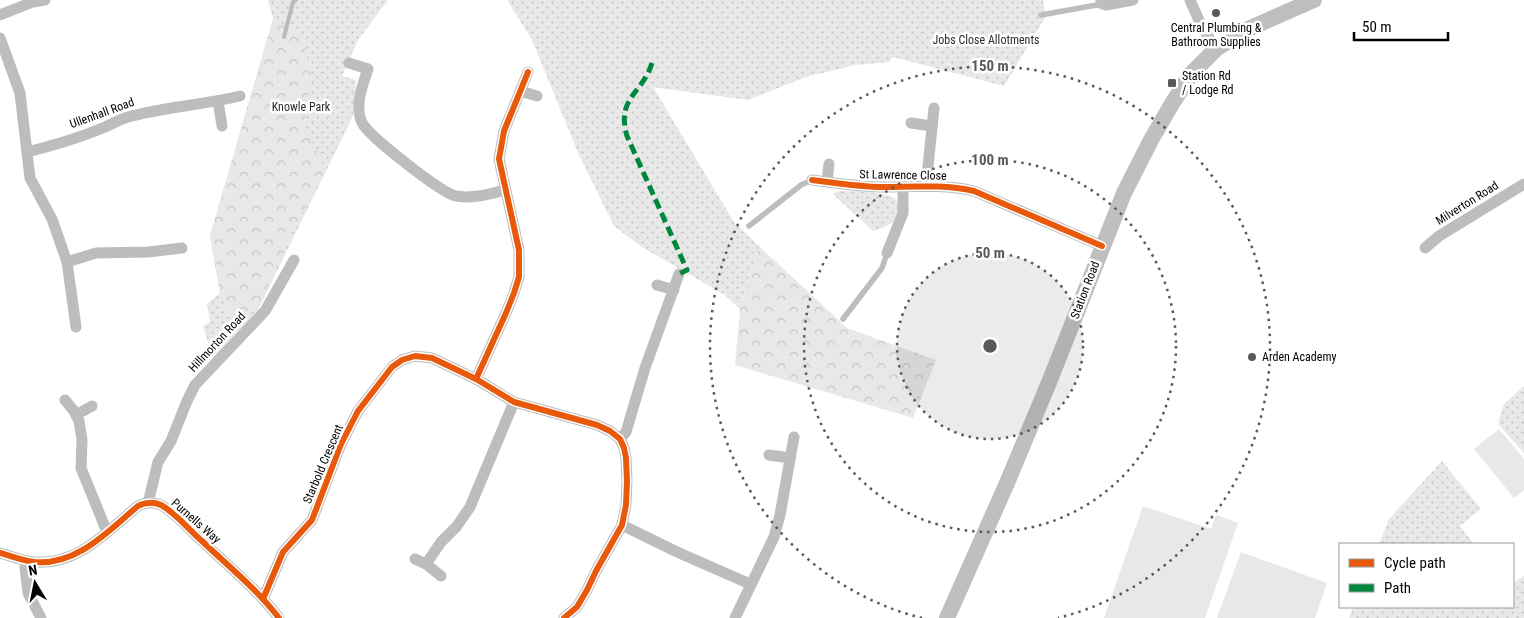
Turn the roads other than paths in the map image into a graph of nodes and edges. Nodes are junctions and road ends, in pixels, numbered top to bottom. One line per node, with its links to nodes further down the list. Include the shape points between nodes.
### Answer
1 (45, 0): 6 (street)
2 (1133, 0): 5 (street, via 1106,5)
3 (1190, 0): 9 (street)
4 (1314, 0): 9 (main road, Station Road, via 1248,29)
5 (1100, 2): 7 (lane)
6 (0, 15)
7 (1041, 15)
8 (0, 38): 20 (street, via 20,93)
9 (1216, 48): 29 (main road, Station Road, via 1192,73 1164,117 1124,193)
10 (349, 64): 27 (street, via 368,69 360,95 359,112 364,126 396,155 454,196 472,197)
11 (528, 72): 12 (street)
12 (520, 91): 14 (street); 27 (street, via 504,131 498,160)
13 (240, 96): 15 (street, Ullenhall Road)
14 (537, 96)
15 (218, 101): 18 (street); 20 (street, Ullenhall Road, via 157,109)
16 (934, 108): 19 (street, St Lawrence Close)
17 (911, 123): 19 (street)
18 (222, 126)
19 (932, 126): 26 (street, St Lawrence Close)
20 (27, 152): 34 (street, via 30,178 52,219)
21 (829, 164): 23 (street)
22 (812, 180): 23 (street, St Lawrence Close); 28 (lane)
23 (827, 182): 25 (street, St Lawrence Close, via 848,186)
24 (1524, 184): 31 (street, Milverton Road)
25 (903, 186): 26 (street, St Lawrence Close); 32 (street, St Lawrence Close, via 903,213)
26 (926, 186): 29 (street, St Lawrence Close, via 974,191)
27 (505, 190): 40 (street, via 519,250 519,276 512,300)
28 (749, 226)
29 (1102, 246): 63 (main road, Station Road, via 1050,380)
30 (182, 248): 34 (street, via 96,253)
31 (1425, 248)
32 (888, 253): 38 (lane, via 882,268)
33 (294, 260): 49 (street, Hillmorton Road, via 265,311 195,385 171,441 158,462)
34 (67, 262): 39 (street)
35 (679, 274): 37 (street)
36 (658, 285): 37 (street)
37 (674, 290): 46 (street, via 626,432)
38 (842, 319)
39 (76, 327)
40 (476, 379): 42 (street, Starbold Crescent); 58 (street, Starbold Crescent, via 432,358 414,356 392,367 358,411 341,444 312,520 283,552)
41 (65, 400): 44 (street)
42 (514, 402): 46 (street, Starbold Crescent, via 597,425); 55 (street, via 470,508)
43 (92, 406): 44 (street)
44 (76, 415): 51 (street, via 82,440 81,468)
45 (794, 437): 48 (street)
46 (620, 439): 50 (street, via 626,458 627,481)
47 (769, 454): 48 (street)
48 (790, 458): 57 (street, via 774,537)
49 (148, 503): 51 (street, via 138,506); 58 (street, Purnells Way, via 169,511)
50 (622, 525): 57 (street); 61 (street, via 577,607)
51 (107, 532): 54 (street, via 76,554 49,562)
52 (0, 553): 54 (street)
53 (415, 558): 55 (street)
54 (33, 562): 59 (street, via 25,568 28,593)
55 (426, 564): 56 (street)
56 (441, 576)
57 (750, 584): 62 (street)
58 (263, 599): 60 (street, Purnells Way)
59 (41, 618)
60 (279, 618)
61 (564, 618)
62 (735, 618)
63 (947, 618)

